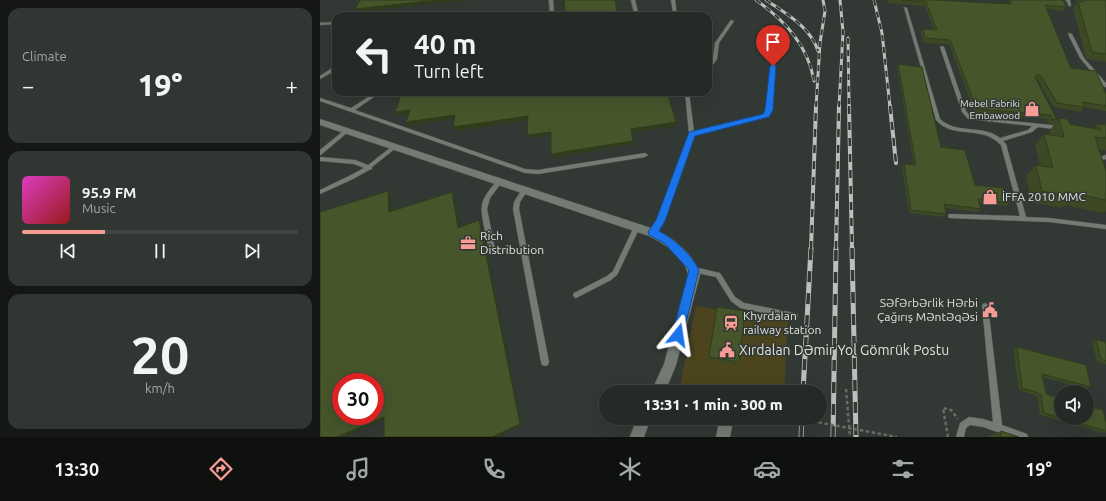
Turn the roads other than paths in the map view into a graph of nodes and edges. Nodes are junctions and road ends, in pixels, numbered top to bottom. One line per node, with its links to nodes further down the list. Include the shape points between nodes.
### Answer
1 (551, 0): 7 (lane)
2 (633, 0): 8 (lane)
3 (673, 0): 9 (lane)
4 (1068, 0): 5 (lane)
5 (1070, 5)
6 (905, 8): 31 (lane, via 940,124 988,134)
7 (552, 12)
8 (636, 12)
9 (675, 12)
10 (732, 21): 16 (lane, via 717,43)
11 (332, 23): 12 (lane)
12 (320, 24)
13 (1070, 34): 19 (lane, via 1082,58)
14 (942, 47): 26 (lane, via 967,116)
15 (774, 51): 30 (lane, via 769,110 766,116)
16 (712, 63)
17 (332, 70): 18 (lane)
18 (320, 78)
19 (1106, 86)
20 (373, 96): 23 (lane)
21 (687, 96): 30 (lane)
22 (320, 99): 23 (lane)
23 (351, 110): 34 (lane, via 525,171 538,172)
24 (1057, 121): 27 (lane)
25 (320, 122): 29 (street)
26 (1037, 125): 27 (lane); 31 (lane, via 1030,130)
27 (1061, 128): 28 (lane)
28 (1068, 128)
29 (346, 131): 32 (street); 33 (lane)
30 (692, 134): 46 (lane, via 660,221)
31 (1000, 140): 43 (lane)
32 (394, 146): 37 (lane); 39 (street)
33 (320, 153)
34 (645, 155)
35 (1106, 157): 38 (lane, via 1099,159)
36 (320, 159): 37 (lane, via 355,162)
37 (370, 168): 41 (lane)
38 (1102, 173)
39 (499, 182): 40 (street); 47 (lane, via 484,202)
40 (525, 190): 45 (street); 52 (lane, via 517,202 516,215)
41 (320, 192)
42 (951, 216): 43 (lane)
43 (1024, 219): 44 (lane)
44 (1106, 227)
45 (637, 228): 46 (street); 49 (lane, via 615,273)
46 (653, 232): 48 (street, via 667,240)
47 (492, 249)
48 (694, 270): 51 (lane, via 718,275 733,299 742,306); 53 (street, via 670,365)
49 (576, 296)
50 (985, 306): 56 (lane)
51 (794, 316)
52 (545, 362)
53 (661, 385)
54 (641, 425): 57 (street)
55 (724, 425): 58 (street)
56 (998, 428): 59 (lane, via 969,422 963,426); 60 (lane)
57 (637, 437)
58 (723, 437)
59 (960, 437)
60 (1024, 437)

